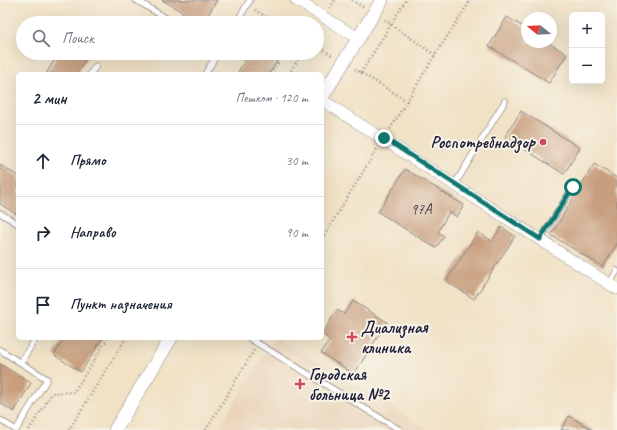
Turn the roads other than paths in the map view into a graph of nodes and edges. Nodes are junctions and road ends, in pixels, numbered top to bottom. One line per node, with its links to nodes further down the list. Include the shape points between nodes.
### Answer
1 (136, 0): 5 (lane)
2 (250, 0): 6 (lane)
3 (296, 0): 7 (street)
4 (382, 0): 9 (street)
5 (162, 16)
6 (241, 16)
7 (322, 16)
8 (324, 17): 9 (street)
9 (358, 38): 14 (street)
10 (214, 60): 13 (lane)
11 (96, 66): 12 (lane)
12 (92, 72)
13 (206, 72)
14 (324, 96)
15 (324, 100): 17 (street)
16 (506, 101): 17 (lane)
17 (455, 184): 21 (street)
18 (573, 187): 21 (lane)
19 (0, 214): 20 (lane)
20 (16, 223)
21 (540, 239): 23 (street)
22 (617, 271): 23 (lane)
23 (613, 286)
24 (35, 340): 28 (lane)
25 (170, 340): 31 (street)
26 (252, 340): 32 (lane)
27 (0, 350): 28 (lane)
28 (21, 362): 30 (lane, via 47,379)
29 (0, 420): 30 (lane)
30 (16, 430)
31 (115, 430)
32 (400, 430)

